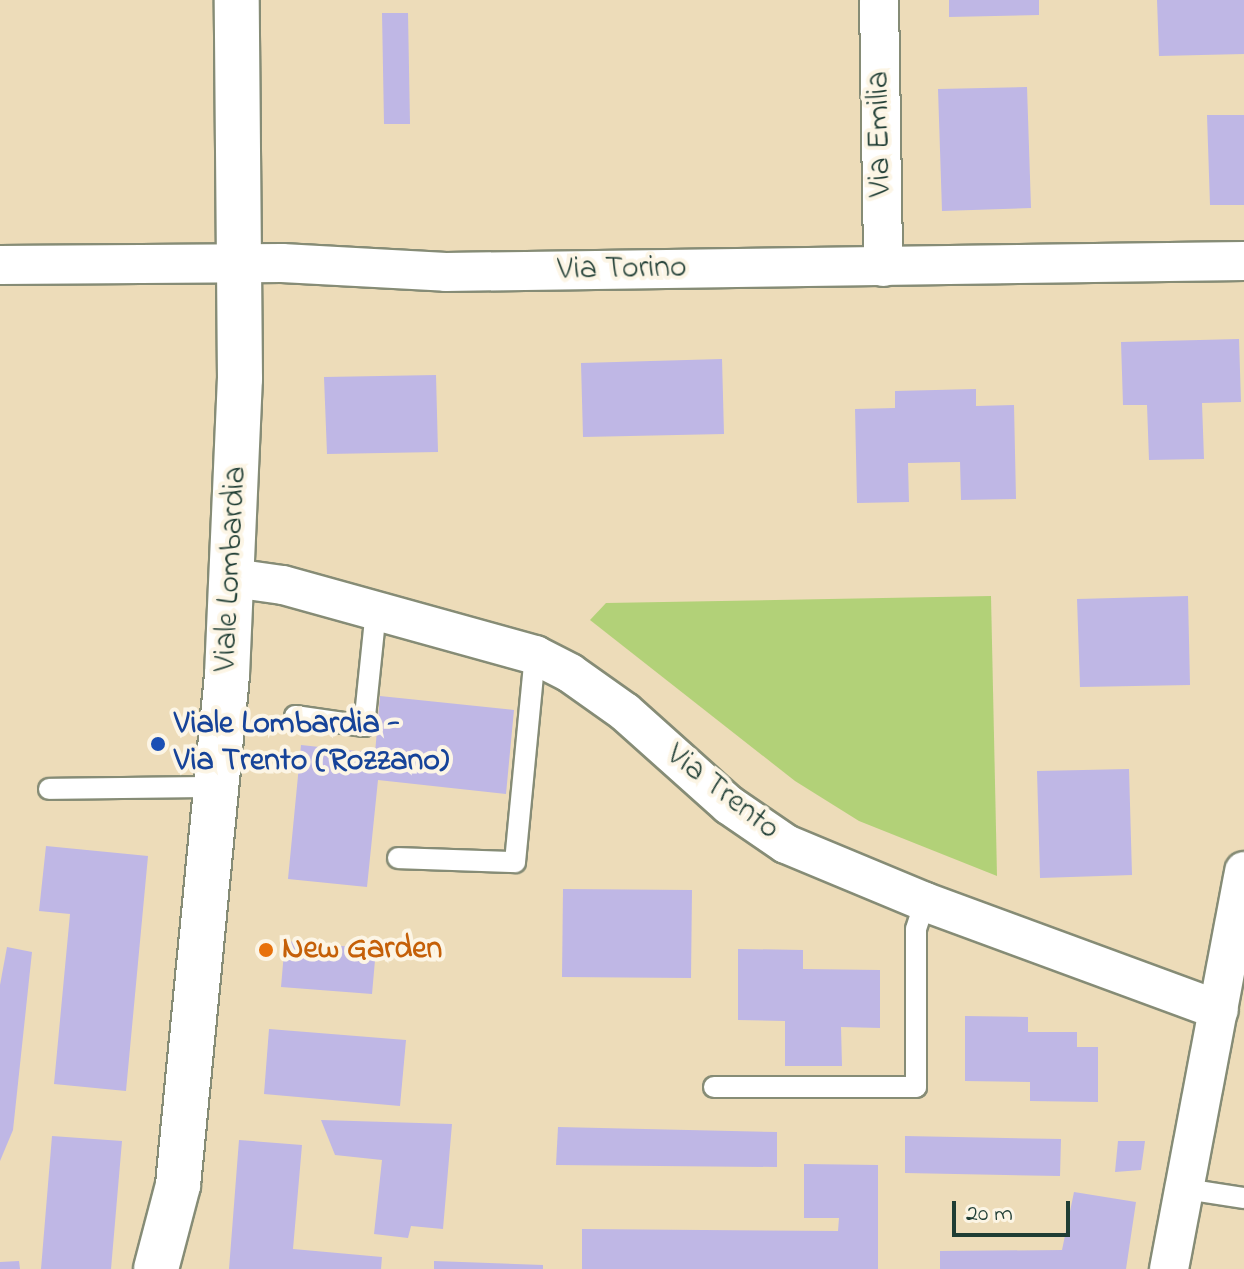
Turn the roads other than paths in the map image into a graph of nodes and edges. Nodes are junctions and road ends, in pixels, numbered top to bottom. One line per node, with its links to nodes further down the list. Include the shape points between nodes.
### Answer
1 (237, 0): 5 (street, Viale Lombardia)
2 (879, 0): 6 (street, Via Emilia)
3 (1244, 261): 6 (street, Via Torino)
4 (0, 265): 5 (street, Via Torino)
5 (238, 265): 6 (street, Via Torino, via 446,272); 7 (street, Viale Lombardia, via 240,407)
6 (883, 267)
7 (233, 578): 8 (street, Via Trento, via 283,585); 11 (street, Viale Lombardia)
8 (376, 610): 9 (street, Via Trento); 10 (lane, via 364,726)
9 (535, 655): 13 (lane, via 515,862); 15 (street, Via Trento, via 625,712 754,825 824,861)
10 (295, 716)
11 (217, 787): 12 (lane); 18 (street, Viale Lombardia)
12 (49, 789)
13 (398, 858)
14 (1244, 871): 16 (street)
15 (925, 902): 16 (street, Via Trento); 17 (lane, via 916,929 916,1087)
16 (1219, 1010): 19 (street)
17 (714, 1087)
18 (178, 1185): 21 (street, Viale Lombardia); 22 (street, Viale Lombardia)
19 (1185, 1189): 20 (lane); 23 (street)
20 (1244, 1198)
21 (156, 1269)
22 (183, 1269)
23 (1169, 1269)

